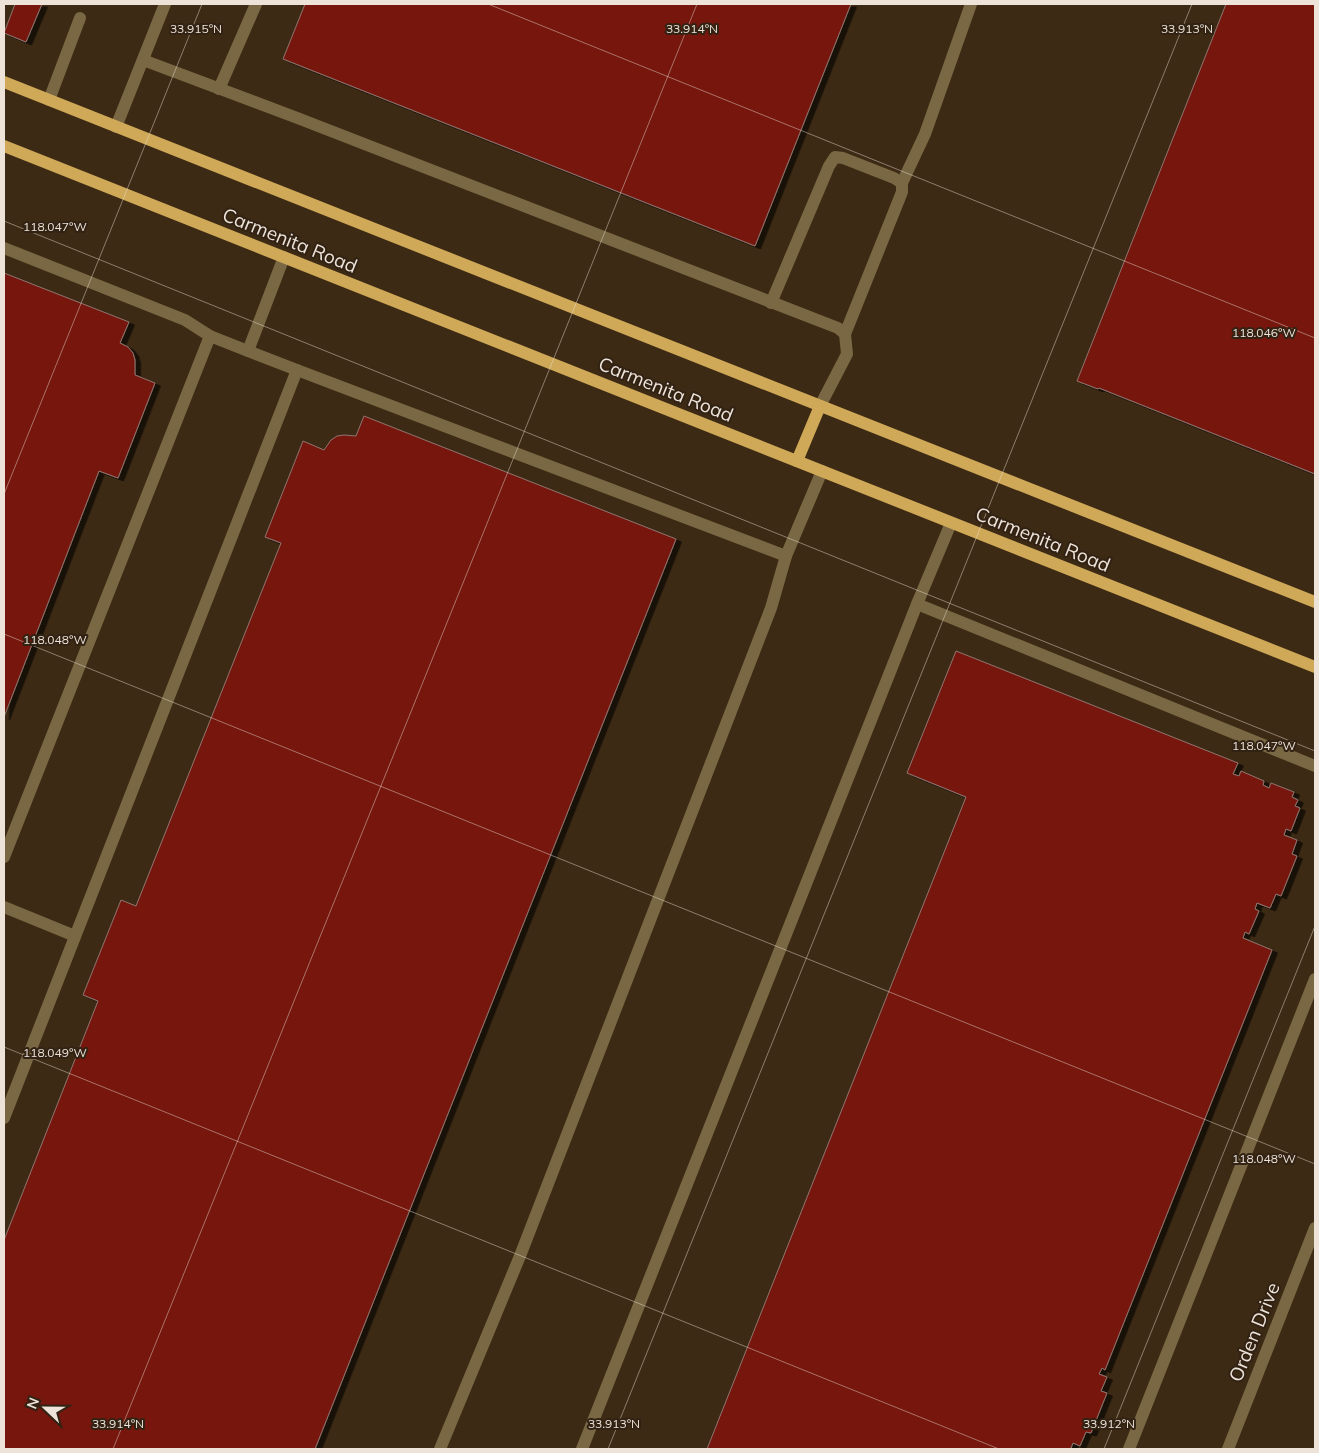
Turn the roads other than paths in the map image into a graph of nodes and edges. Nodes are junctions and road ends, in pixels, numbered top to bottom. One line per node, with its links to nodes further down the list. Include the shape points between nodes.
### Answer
1 (165, 4): 5 (street)
2 (256, 4): 7 (street)
3 (970, 4): 11 (street, via 925,134)
4 (80, 18): 8 (street)
5 (143, 60): 7 (street); 9 (street)
6 (4, 82): 8 (main road)
7 (219, 88): 14 (street)
8 (49, 100): 9 (main road)
9 (116, 127): 19 (main road)
10 (4, 146): 13 (main road, Carmenita Road)
11 (902, 183): 14 (street, via 834,157); 15 (street, via 902,192)
12 (4, 248): 16 (street, via 185,320)
13 (284, 258): 17 (street); 20 (main road, Carmenita Road)
14 (771, 303): 15 (street, via 838,328)
15 (845, 334): 19 (street, via 847,354)
16 (210, 336): 17 (street); 28 (street)
17 (248, 351): 18 (street)
18 (297, 370): 23 (street); 30 (street)
19 (820, 406): 20 (main road); 24 (main road)
20 (797, 461): 21 (main road, Carmenita Road)
21 (822, 471): 22 (main road, Carmenita Road); 23 (street)
22 (952, 523): 25 (street); 26 (main road, Carmenita Road)
23 (786, 556): 34 (street, via 761,636 520,1256)
24 (1315, 602)
25 (917, 604): 27 (street); 35 (street)
26 (1315, 667)
27 (1315, 766)
28 (4, 857)
29 (4, 907): 30 (street)
30 (75, 936): 32 (street)
31 (1315, 979): 36 (street)
32 (4, 1118)
33 (1315, 1228): 37 (street, Orden Drive)
34 (440, 1449)
35 (582, 1449)
36 (1129, 1449)
37 (1228, 1449)

